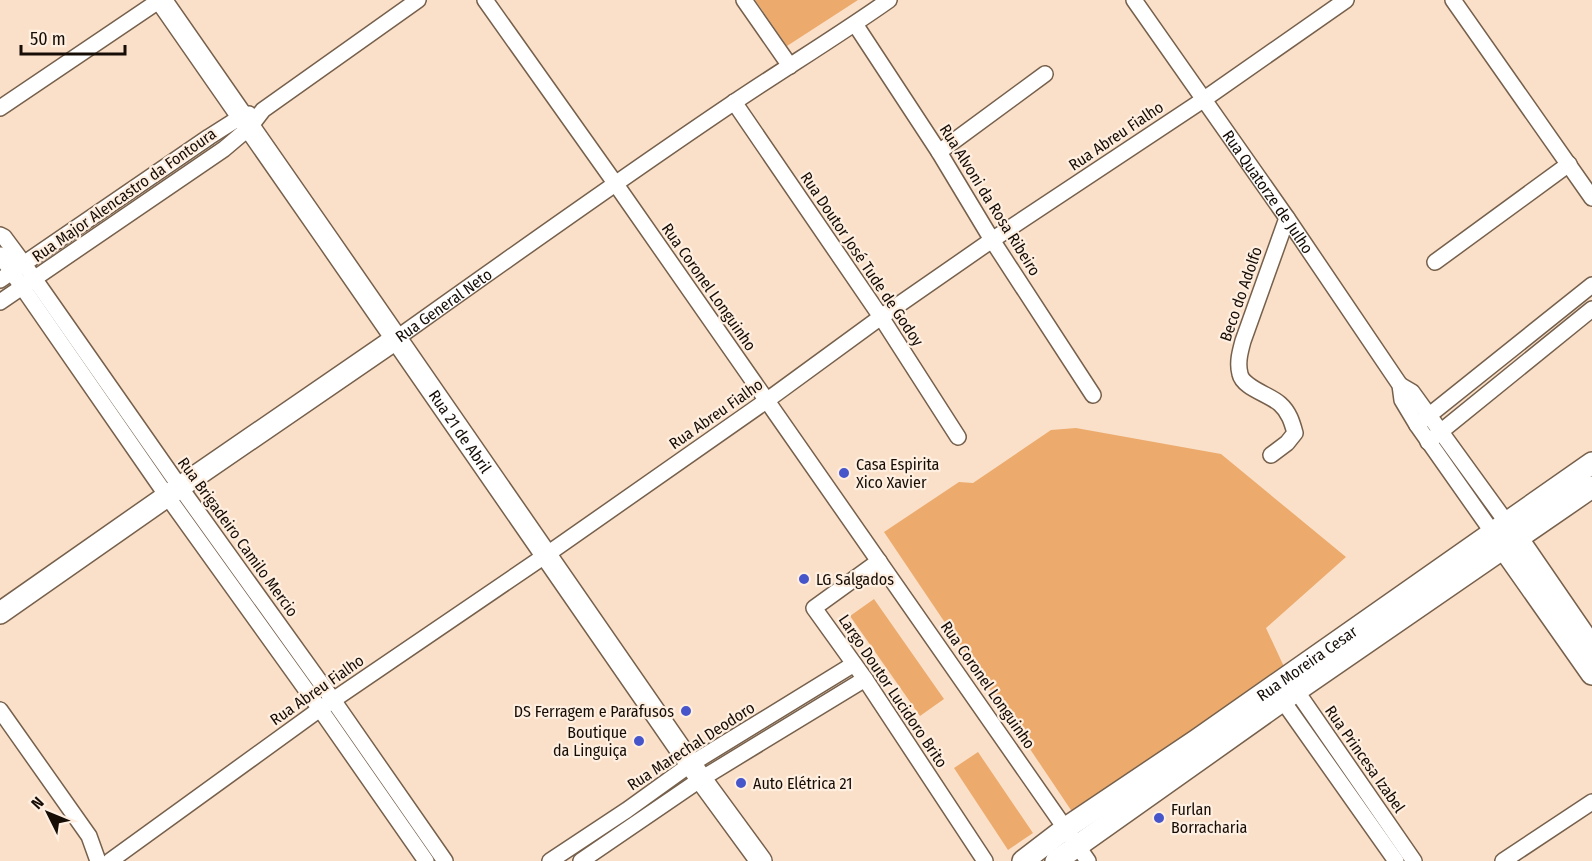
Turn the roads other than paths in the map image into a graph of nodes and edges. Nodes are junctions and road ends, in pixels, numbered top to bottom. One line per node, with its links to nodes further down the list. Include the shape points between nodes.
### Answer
1 (160, 0): 14 (street); 15 (street, Rua 21 de Abril)
2 (418, 0): 15 (street, Rua Major Alencastro da Fontoura)
3 (485, 0): 18 (street, Rua Coronel Longuinho)
4 (744, 0): 10 (street)
5 (889, 0): 9 (street, Rua General Neto)
6 (1134, 0): 12 (street, Rua Quatorze de Julho)
7 (1346, 0): 12 (street, Rua Abreu Fialho)
8 (1453, 0): 17 (street)
9 (855, 24): 10 (street, Rua General Neto); 16 (street, Rua Alvoni da Rosa Ribeiro)
10 (790, 66): 13 (street, Rua General Neto)
11 (1045, 74): 16 (street)
12 (1203, 100): 20 (street, Rua Quatorze de Julho); 22 (street, Rua Abreu Fialho)
13 (734, 102): 18 (street, Rua General Neto); 30 (street, Rua Doutor José Tude de Godoy)
14 (0, 108)
15 (246, 122): 25 (street, Rua Major Alencastro da Fontoura); 26 (street, Rua Major Alencastro da Fontoura, via 224,148); 32 (street, Rua 21 de Abril)
16 (939, 152): 22 (street, Rua Alvoni da Rosa Ribeiro)
17 (1569, 164): 19 (street); 24 (street)
18 (615, 183): 32 (street, Rua General Neto); 35 (street, Rua Coronel Longuinho)
19 (1592, 198)
20 (1287, 218): 36 (street, Rua Quatorze de Julho, via 1400,385 1402,400); 39 (street, Beco do Adolfo, via 1239,359 1239,372 1246,384 1276,401 1291,419 1295,433)
21 (0, 235): 25 (street, Rua Brigadeiro Camilo Mercio, via 4,237)
22 (992, 240): 30 (street, Rua Abreu Fialho); 34 (street, Rua Alvoni da Rosa Ribeiro)
23 (0, 255): 25 (street, Rua Brigadeiro Camilo Mercio)
24 (1435, 262)
25 (12, 272): 26 (street, Rua Brigadeiro Camilo Mercio)
26 (29, 283): 28 (street, Rua Major Alencastro da Fontoura); 43 (street, Rua Brigadeiro Camilo Mercio)
27 (1592, 285): 31 (street)
28 (0, 302)
29 (1592, 309): 33 (street)
30 (881, 318): 35 (street, Rua Abreu Fialho); 37 (street, Rua Doutor José Tude de Godoy)
31 (1530, 335): 33 (street); 36 (street)
32 (397, 338): 43 (street, Rua General Neto); 46 (street, Rua 21 de Abril)
33 (1541, 350): 38 (street)
34 (1093, 395)
35 (766, 401): 46 (street, Rua Abreu Fialho); 47 (street, Rua Coronel Longuinho)
36 (1423, 421): 38 (street, Rua Quatorze de Julho)
37 (958, 437)
38 (1434, 437): 42 (street, Rua Quatorze de Julho); 44 (street, Rua Quatorze de Julho)
39 (1271, 455)
40 (1592, 463): 45 (street, Rua Moreira Cesar)
41 (1592, 487): 45 (street, Rua Moreira Cesar)
42 (1482, 490): 44 (street); 45 (street, Rua Quatorze de Julho)
43 (173, 492): 48 (street, Rua General Neto); 53 (street, Rua Brigadeiro Camilo Mercio)
44 (1468, 498): 45 (street, Rua Quatorze de Julho)
45 (1505, 536): 49 (street, Rua Quatorze de Julho); 52 (street, Rua Moreira Cesar)
46 (546, 555): 53 (street, Rua Abreu Fialho); 55 (street, Rua 21 de Abril)
47 (879, 561): 50 (street, Largo Doutor Lucidoro Brito, via 814,609); 60 (street, Rua Coronel Longuinho)
48 (0, 613)
49 (1590, 661)
50 (854, 664): 51 (street, Largo Doutor Lucidoro Brito); 55 (street, Rua Marechal Deodoro)
51 (865, 679): 55 (street, Rua Marechal Deodoro); 70 (street, Largo Doutor Lucidoro Brito)
52 (1284, 689): 60 (street, Rua Moreira Cesar, via 1197,740); 62 (street, Rua Moreira Cesar); 73 (street, Rua Princesa Izabel); 74 (street, Rua Princesa Izabel)
53 (326, 704): 56 (street, Rua Brigadeiro Camilo Mercio); 63 (street, Rua Abreu Fialho)
54 (0, 710): 61 (street)
55 (696, 772): 58 (street, Rua Marechal Deodoro); 59 (street, Rua Marechal Deodoro); 69 (street, Rua 21 de Abril)
56 (391, 797): 65 (street, Rua Brigadeiro Camilo Mercio); 66 (street, Rua Brigadeiro Camilo Mercio)
57 (1592, 802): 75 (street)
58 (627, 810): 59 (street); 67 (street, Rua Marechal Deodoro)
59 (637, 824): 68 (street, Rua Marechal Deodoro)
60 (1066, 828): 62 (street, Rua Coronel Longuinho); 71 (street, Rua Moreira Cesar)
61 (88, 836): 63 (street); 64 (street)
62 (1083, 853): 72 (street, Rua Moreira Cesar)
63 (116, 859)
64 (98, 861)
65 (426, 861)
66 (445, 861)
67 (550, 861)
68 (581, 861)
69 (761, 861)
70 (985, 861)
71 (1023, 861)
72 (1056, 861)
73 (1396, 861)
74 (1414, 861)
75 (1503, 861)

